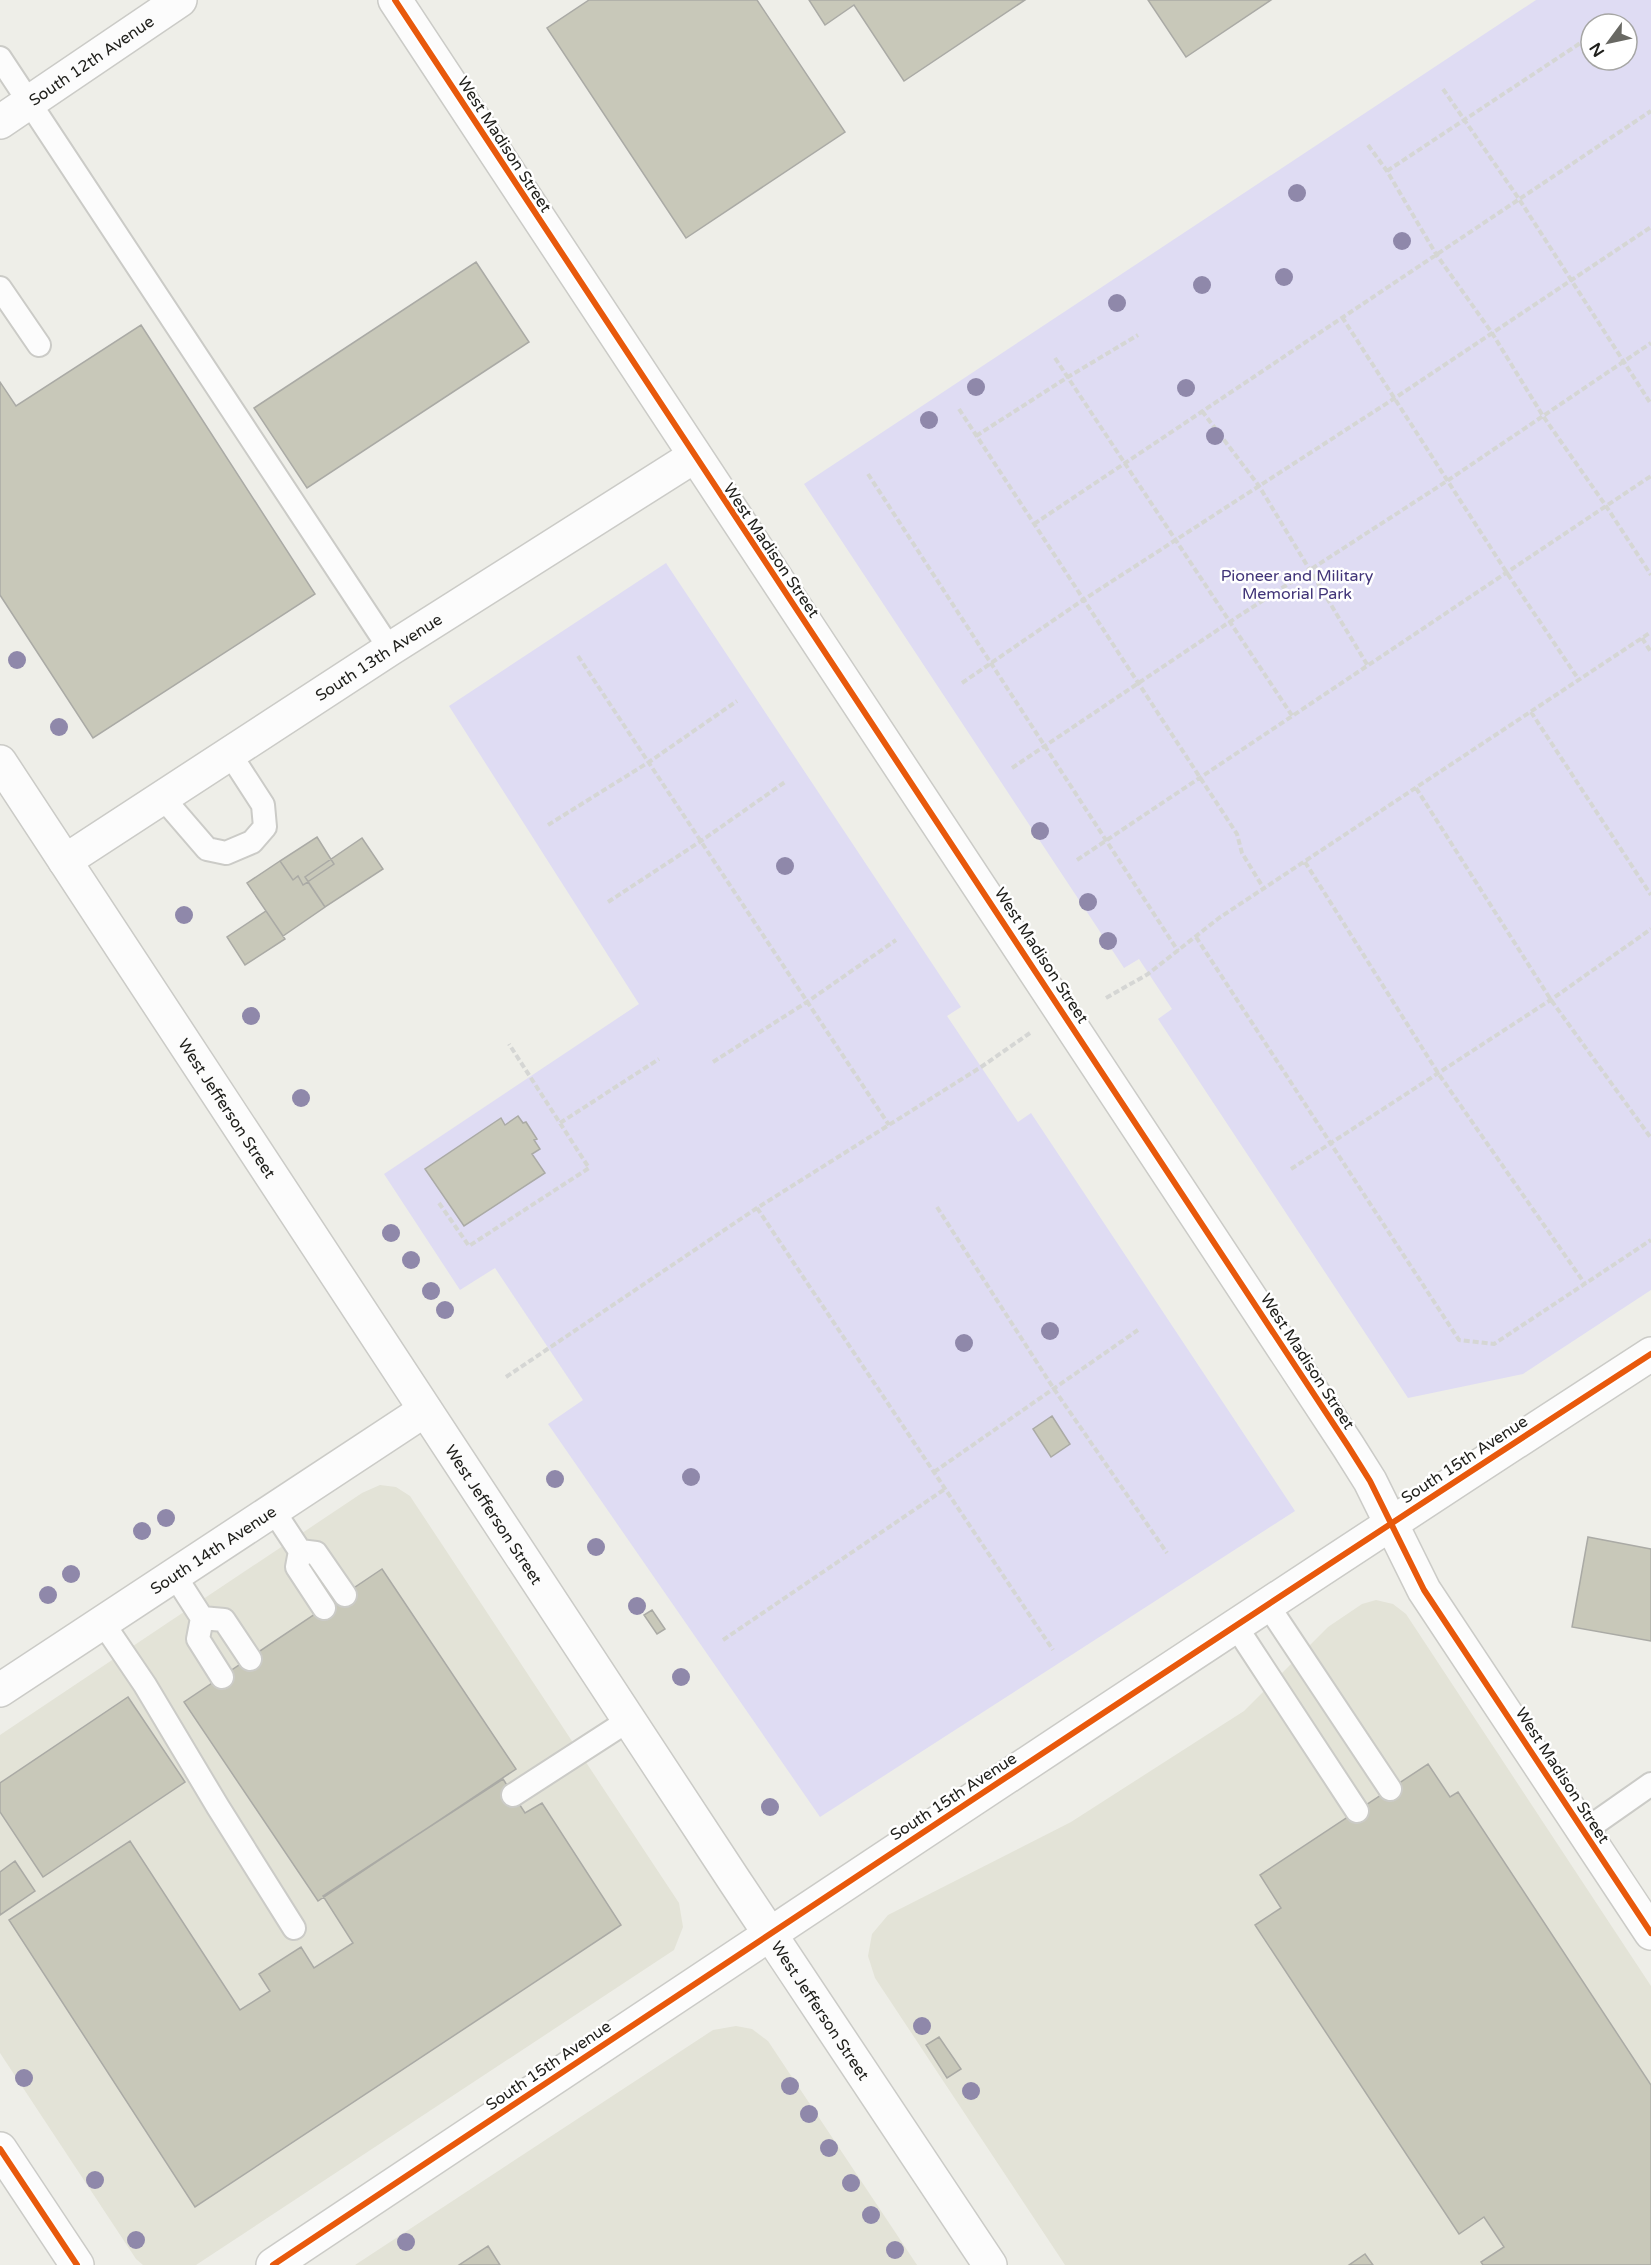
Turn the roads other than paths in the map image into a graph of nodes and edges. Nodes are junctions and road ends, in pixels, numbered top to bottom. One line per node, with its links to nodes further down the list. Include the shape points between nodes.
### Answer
1 (180, 0): 4 (street, South 12th Avenue)
2 (394, 0): 8 (street, West Madison Street)
3 (0, 58): 4 (lane)
4 (29, 103): 5 (street, South 12th Avenue); 9 (lane)
5 (0, 122)
6 (0, 288): 7 (lane)
7 (39, 345)
8 (693, 456): 9 (street, South 13th Avenue); 17 (street, West Madison Street, via 1370,1481)
9 (390, 649): 10 (street, South 13th Avenue)
10 (230, 754): 12 (street, South 13th Avenue); 12 (lane, via 263,805 265,827 252,842 226,853 207,849)
11 (0, 762): 13 (street, West Jefferson Street)
12 (163, 798): 13 (street, South 13th Avenue)
13 (65, 861): 15 (street, West Jefferson Street)
14 (1649, 1359): 17 (street, South 15th Avenue)
15 (425, 1410): 16 (street, South 14th Avenue); 29 (street, West Jefferson Street)
16 (273, 1510): 18 (lane); 19 (street, South 14th Avenue)
17 (1391, 1523): 21 (street, South 15th Avenue); 34 (street, West Madison Street, via 1425,1590)
18 (300, 1551): 20 (lane, via 316,1553); 22 (lane, via 297,1567)
19 (175, 1576): 23 (lane); 24 (street, South 14th Avenue)
20 (345, 1595)
21 (1267, 1604): 25 (street, South 15th Avenue); 31 (lane)
22 (324, 1608)
23 (202, 1618): 26 (lane, via 224,1620); 27 (lane, via 198,1639)
24 (103, 1623): 28 (street, South 14th Avenue); 35 (lane)
25 (1235, 1625): 33 (lane); 36 (street, South 15th Avenue)
26 (250, 1659)
27 (222, 1677)
28 (0, 1690)
29 (628, 1719): 32 (lane); 36 (street, West Jefferson Street)
30 (1651, 1784): 34 (lane)
31 (1390, 1789)
32 (513, 1795)
33 (1357, 1811)
34 (1584, 1831): 37 (street, West Madison Street)
35 (294, 1928)
36 (769, 1933): 40 (street, South 15th Avenue); 41 (street, West Jefferson Street)
37 (1651, 1934)
38 (0, 2149): 39 (street)
39 (77, 2265)
40 (273, 2265)
41 (990, 2265)

